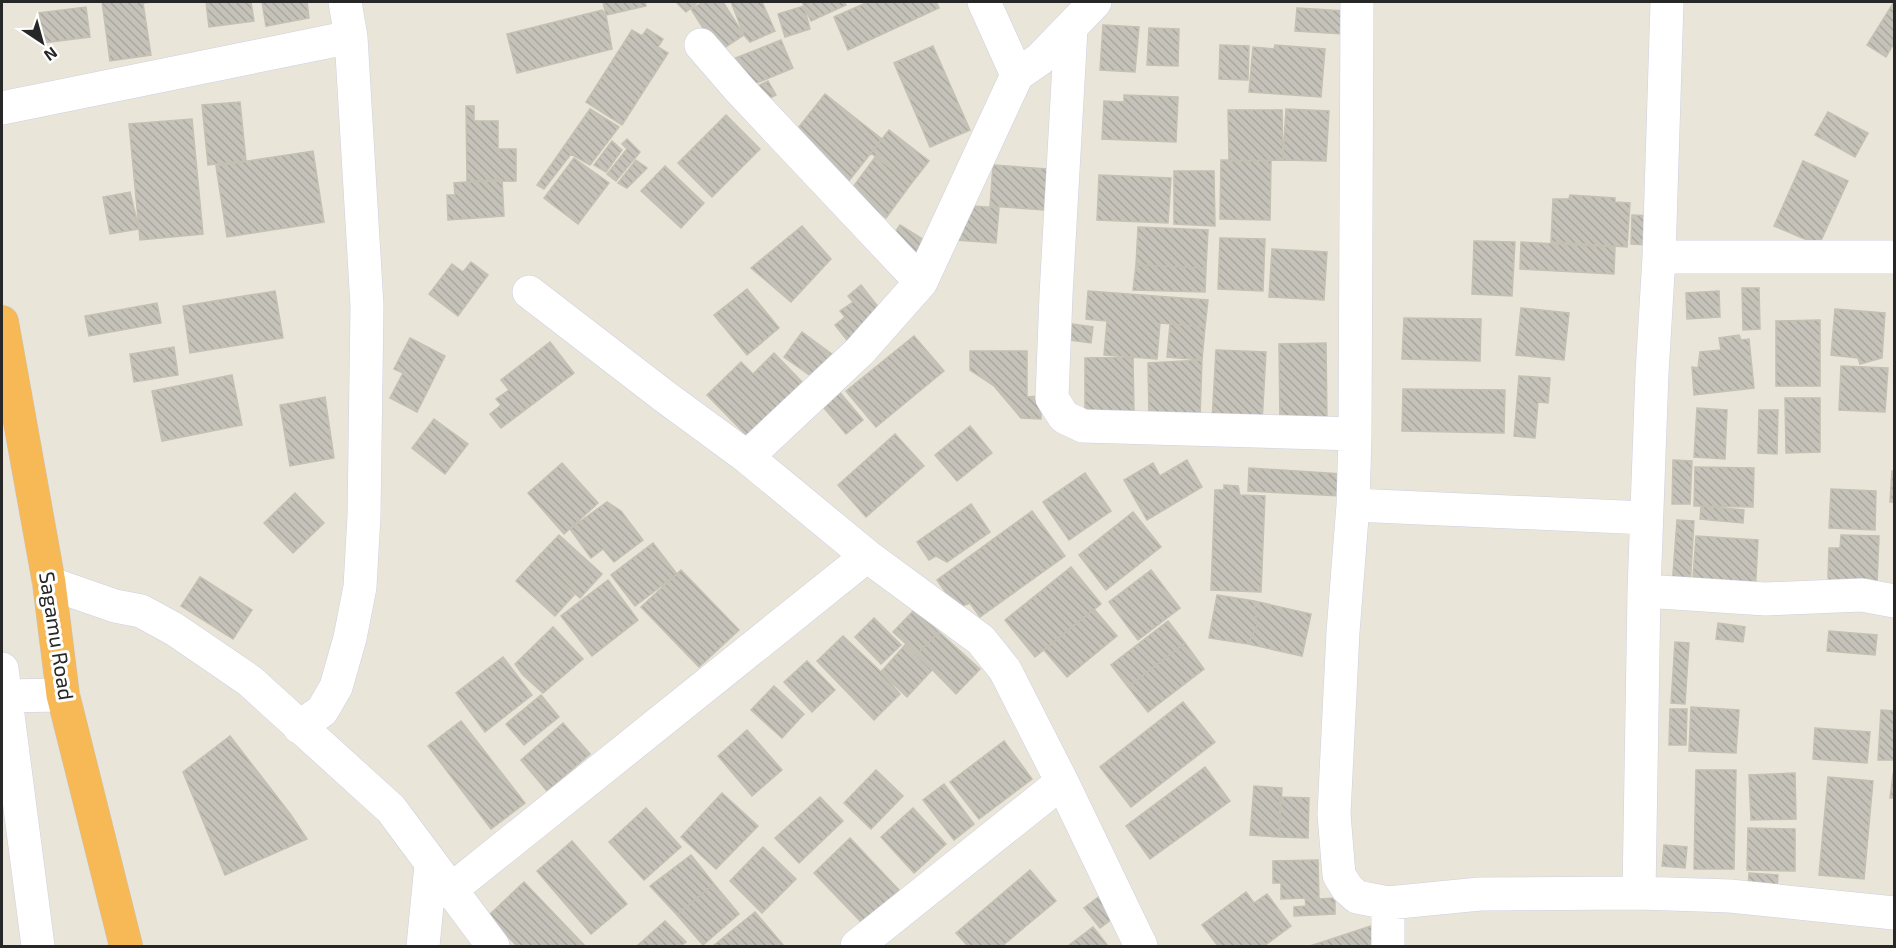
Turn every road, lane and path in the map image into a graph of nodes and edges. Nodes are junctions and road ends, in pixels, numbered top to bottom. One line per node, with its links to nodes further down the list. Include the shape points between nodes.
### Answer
1 (345, 2): 7 (street)
2 (984, 2): 9 (street)
3 (1095, 2): 6 (street)
4 (1357, 2): 16 (street)
5 (1667, 2): 12 (street)
6 (1071, 29): 9 (street); 16 (street, via 1052,398 1064,417 1083,426)
7 (351, 37): 10 (street); 26 (street, via 367,306 360,587 336,687 321,711)
8 (701, 45): 13 (street)
9 (1017, 75): 13 (street)
10 (2, 108)
11 (1894, 257): 12 (street)
12 (1659, 258): 19 (street)
13 (921, 282): 17 (street, via 860,351)
14 (529, 291): 17 (street)
15 (2, 322): 21 (highway, Sagamu Road)
16 (1355, 434): 18 (street)
17 (747, 457): 20 (street)
18 (1353, 505): 19 (street); 30 (street, via 1334,814 1339,874 1357,897)
19 (1646, 518): 22 (street)
20 (867, 556): 27 (street, via 981,640 1005,670); 28 (street)
21 (49, 583): 25 (highway, Sagamu Road); 26 (street, via 141,612 174,629 250,681)
22 (1644, 591): 23 (street, via 1765,599 1862,596); 29 (street)
23 (1894, 601)
24 (3, 686): 25 (street); 32 (street)
25 (63, 694): 33 (highway, Sagamu Road)
26 (299, 727): 28 (street, via 391,809)
27 (1062, 782): 36 (street); 37 (street)
28 (441, 877): 34 (street); 35 (street)
29 (1639, 893): 30 (street, via 1480,894); 31 (street, via 1730,896)
30 (1388, 903): 38 (street)
31 (1894, 913)
32 (38, 946)
33 (126, 946)
34 (423, 946)
35 (493, 946)
36 (856, 946)
37 (1141, 946)
38 (1388, 946)

